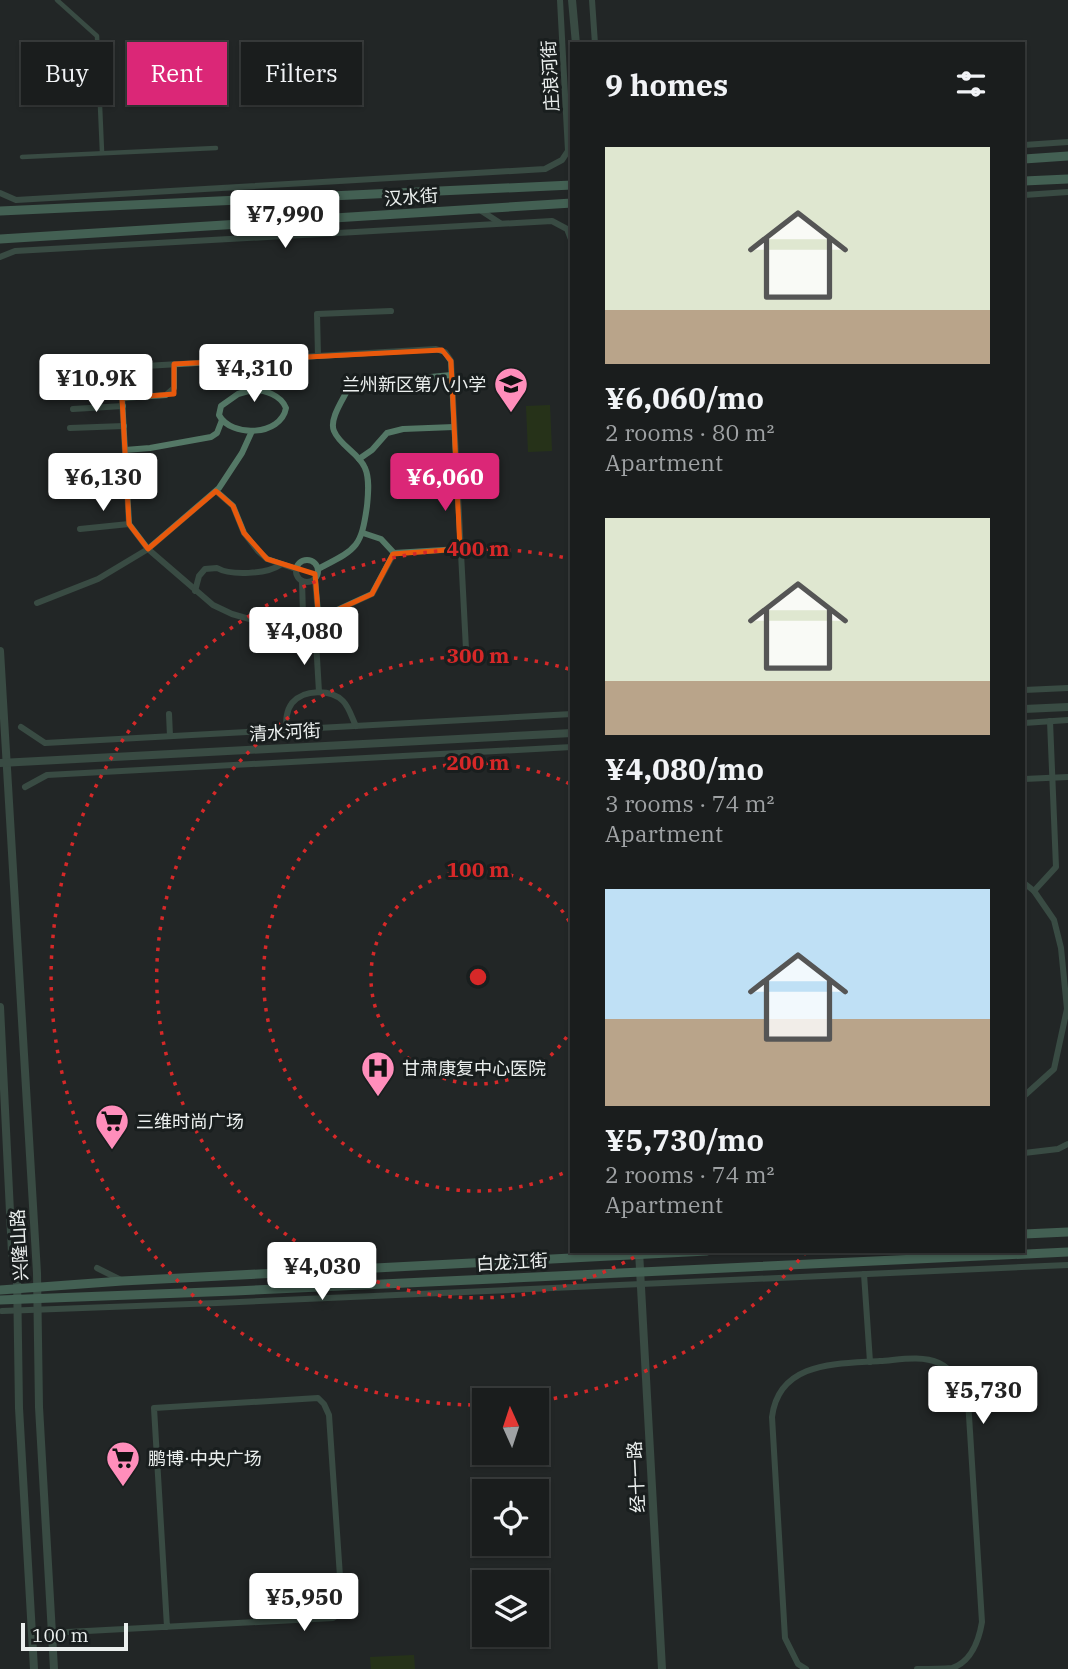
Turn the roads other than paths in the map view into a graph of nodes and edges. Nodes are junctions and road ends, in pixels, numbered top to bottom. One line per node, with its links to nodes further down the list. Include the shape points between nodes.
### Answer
1 (57, 0): 11 (street, via 97,36)
2 (560, 0): 15 (street, 庄浪河街, via 568,152 545,169)
3 (572, 0): 6 (street)
4 (586, 0): 5 (street)
5 (592, 3): 7 (street)
6 (576, 42)
7 (595, 42)
8 (1068, 142): 9 (street)
9 (1025, 145)
10 (216, 148): 11 (street)
11 (102, 152): 13 (street)
12 (1068, 156): 14 (main road)
13 (22, 157)
14 (1025, 159)
15 (489, 173): 19 (street); 21 (street)
16 (1068, 179): 17 (main road)
17 (1025, 181)
18 (570, 185): 20 (main road, 汉水街)
19 (262, 186): 23 (street, via 16,200); 25 (street)
20 (510, 188): 21 (main road, 汉水街); 27 (main road)
21 (489, 189): 25 (main road, 汉水街)
22 (1068, 192): 24 (street)
23 (0, 193)
24 (1025, 195)
25 (240, 200): 29 (main road, 汉水街)
26 (570, 203): 27 (main road, 汉水街)
27 (511, 207): 28 (main road, 汉水街)
28 (478, 209): 30 (main road, 汉水街); 31 (street)
29 (0, 211)
30 (303, 220): 32 (street); 34 (main road, 汉水街)
31 (500, 224): 32 (street); 33 (street, via 552,221 567,229)
32 (289, 236): 35 (street, via 15,251)
33 (570, 236)
34 (0, 239)
35 (0, 257)
36 (391, 311): 37 (street, via 317,314)
37 (318, 356): 38 (street); 40 (street, via 439,349 449,356)
38 (174, 365): 39 (street); 41 (street, via 174,388 166,395 122,398)
39 (128, 367)
40 (451, 375): 45 (street); 49 (street, via 369,383 347,391 334,432)
41 (123, 406): 42 (street); 44 (street)
42 (73, 408)
43 (222, 420): 47 (street); 47 (street, via 221,406 243,392 264,391 282,400 283,416 274,425); 48 (street, via 211,437)
44 (124, 426): 46 (street); 48 (street)
45 (454, 427): 49 (street, via 387,433); 55 (street)
46 (70, 428)
47 (252, 431): 50 (street)
48 (125, 450): 51 (street)
49 (359, 459): 53 (street, via 368,481)
50 (216, 491): 54 (street); 57 (street, via 233,506 251,543)
51 (129, 524): 52 (street); 54 (street)
52 (80, 529)
53 (363, 533): 56 (street, via 381,539); 59 (street, via 351,550)
54 (148, 549): 62 (street); 63 (street, via 99,579)
55 (460, 549): 56 (street); 68 (street)
56 (394, 553): 64 (street, via 372,594)
57 (280, 565): 58 (street); 62 (street, via 273,570 205,569)
58 (296, 569): 59 (street, via 309,560); 61 (street)
59 (318, 569): 60 (street)
60 (315, 579): 61 (street); 64 (street)
61 (302, 581): 65 (street)
62 (195, 590): 66 (street, via 232,614)
63 (37, 603)
64 (321, 614): 65 (street, via 310,611); 67 (street, via 328,623 327,631)
65 (303, 615): 66 (street)
66 (298, 625): 67 (street, via 304,638)
67 (316, 641): 72 (street)
68 (466, 649)
69 (0, 651): 86 (street, 兴隆山路)
70 (1068, 688): 71 (street)
71 (1025, 690)
72 (319, 692): 80 (street, via 336,695); 82 (street, via 292,704)
73 (1068, 707): 74 (street)
74 (1025, 709)
75 (169, 714): 84 (street)
76 (570, 714): 80 (street)
77 (1068, 720): 78 (street)
78 (1049, 721): 79 (street); 88 (street)
79 (1025, 723)
80 (356, 726): 82 (street)
81 (21, 727): 84 (street, via 45,743)
82 (286, 730): 84 (street)
83 (570, 733): 86 (street, 清水河街)
84 (170, 736)
85 (570, 747): 90 (street, via 47,775)
86 (4, 763): 110 (street, 兴隆山路)
87 (1068, 777): 88 (street)
88 (1053, 778): 89 (street); 92 (street, via 1056,867)
89 (1025, 779)
90 (24, 787)
91 (1025, 884): 92 (street)
92 (1034, 891): 94 (street, via 1054,920)
93 (0, 1007): 111 (street, 兴隆山路)
94 (1067, 1016): 95 (street, via 1054,1069)
95 (1025, 1095)
96 (1068, 1144): 97 (street)
97 (1025, 1153)
98 (1068, 1232): 99 (main road)
99 (1025, 1234)
100 (1068, 1252): 104 (main road, 白龙江街)
101 (640, 1253): 104 (street, 经十一路); 106 (main road, 白龙江街)
102 (1068, 1265): 105 (street, 白龙江街)
103 (97, 1268): 106 (street)
104 (640, 1271): 107 (street, 经十一路); 109 (main road, 白龙江街)
105 (864, 1274): 107 (street, 白龙江街); 119 (street)
106 (122, 1281): 110 (main road, 白龙江街)
107 (641, 1283): 114 (street, 白龙江街); 124 (street, 经十一路)
108 (0, 1290): 111 (main road, 白龙江街)
109 (235, 1291): 112 (main road, 白龙江街); 114 (street)
110 (37, 1293): 111 (main road, 白龙江街); 112 (main road, 白龙江街); 116 (street, 兴隆山路)
111 (17, 1294): 113 (main road, 白龙江街); 117 (street, 兴隆山路)
112 (104, 1296): 115 (street)
113 (0, 1300)
114 (217, 1303): 115 (street, 白龙江街)
115 (128, 1306): 116 (street, 白龙江街)
116 (36, 1309): 117 (street, 白龙江街); 123 (street, 兴隆山路)
117 (17, 1310): 118 (street, 白龙江街); 122 (street, 兴隆山路)
118 (2, 1311)
119 (870, 1362): 125 (street, via 821,1365 803,1372 774,1405 785,1638 798,1664); 126 (street, via 937,1362 960,1383 968,1401 982,1622 979,1640 952,1668)
120 (167, 1627): 120 (street, via 154,1408 318,1398 329,1415 339,1614 333,1618); 121 (street)
121 (68, 1632)
122 (34, 1669)
123 (54, 1669)
124 (662, 1669)
125 (806, 1669)
126 (917, 1669)

